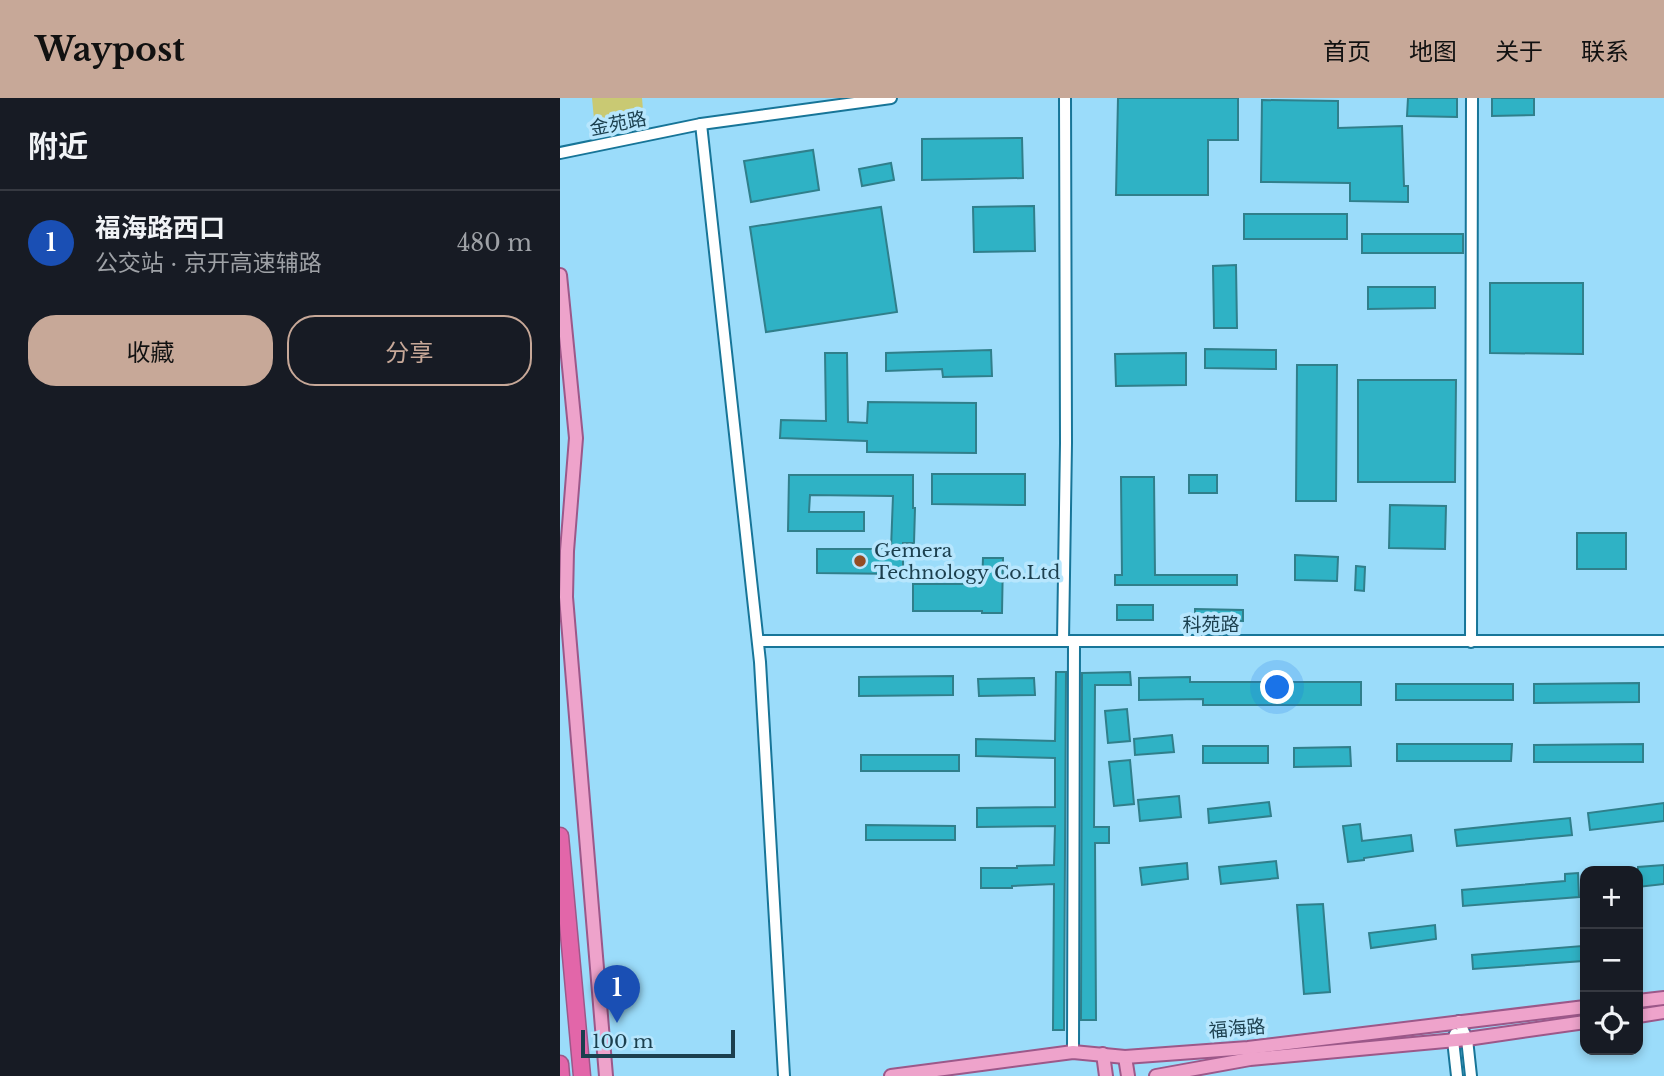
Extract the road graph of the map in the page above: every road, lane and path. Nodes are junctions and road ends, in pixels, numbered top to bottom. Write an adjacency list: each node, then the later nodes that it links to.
1 (891, 98): 4 (street, 金苑路)
2 (1065, 98): 8 (street)
3 (1472, 98): 10 (street)
4 (701, 124): 5 (street, 金苑路); 7 (street)
5 (560, 153)
6 (560, 275): 27 (main road)
7 (758, 641): 8 (street, 科苑路); 28 (street)
8 (1069, 641): 10 (street, 科苑路); 21 (street)
9 (1664, 641): 10 (street, 科苑路)
10 (1471, 642)
11 (560, 836): 26 (highway)
12 (1664, 998): 13 (main road)
13 (1643, 1000)
14 (1580, 1008): 17 (main road, 福海路)
15 (1664, 1013): 16 (main road)
16 (1643, 1015)
17 (1459, 1021): 19 (street); 20 (street); 23 (main road, 福海路)
18 (1580, 1023): 19 (main road, 福海路)
19 (1467, 1039): 20 (main road, 福海路); 34 (street)
20 (1453, 1040): 32 (main road, 福海路); 33 (street)
21 (1073, 1052): 22 (main road, 福海路); 29 (main road, 福海路)
22 (1103, 1054): 23 (main road, 福海路); 30 (main road)
23 (1125, 1057): 31 (main road)
24 (560, 1064): 25 (highway)
25 (561, 1076)
26 (582, 1076)
27 (606, 1076)
28 (784, 1076)
29 (891, 1076)
30 (1106, 1076)
31 (1128, 1076)
32 (1156, 1076)
33 (1457, 1076)
34 (1471, 1076)

